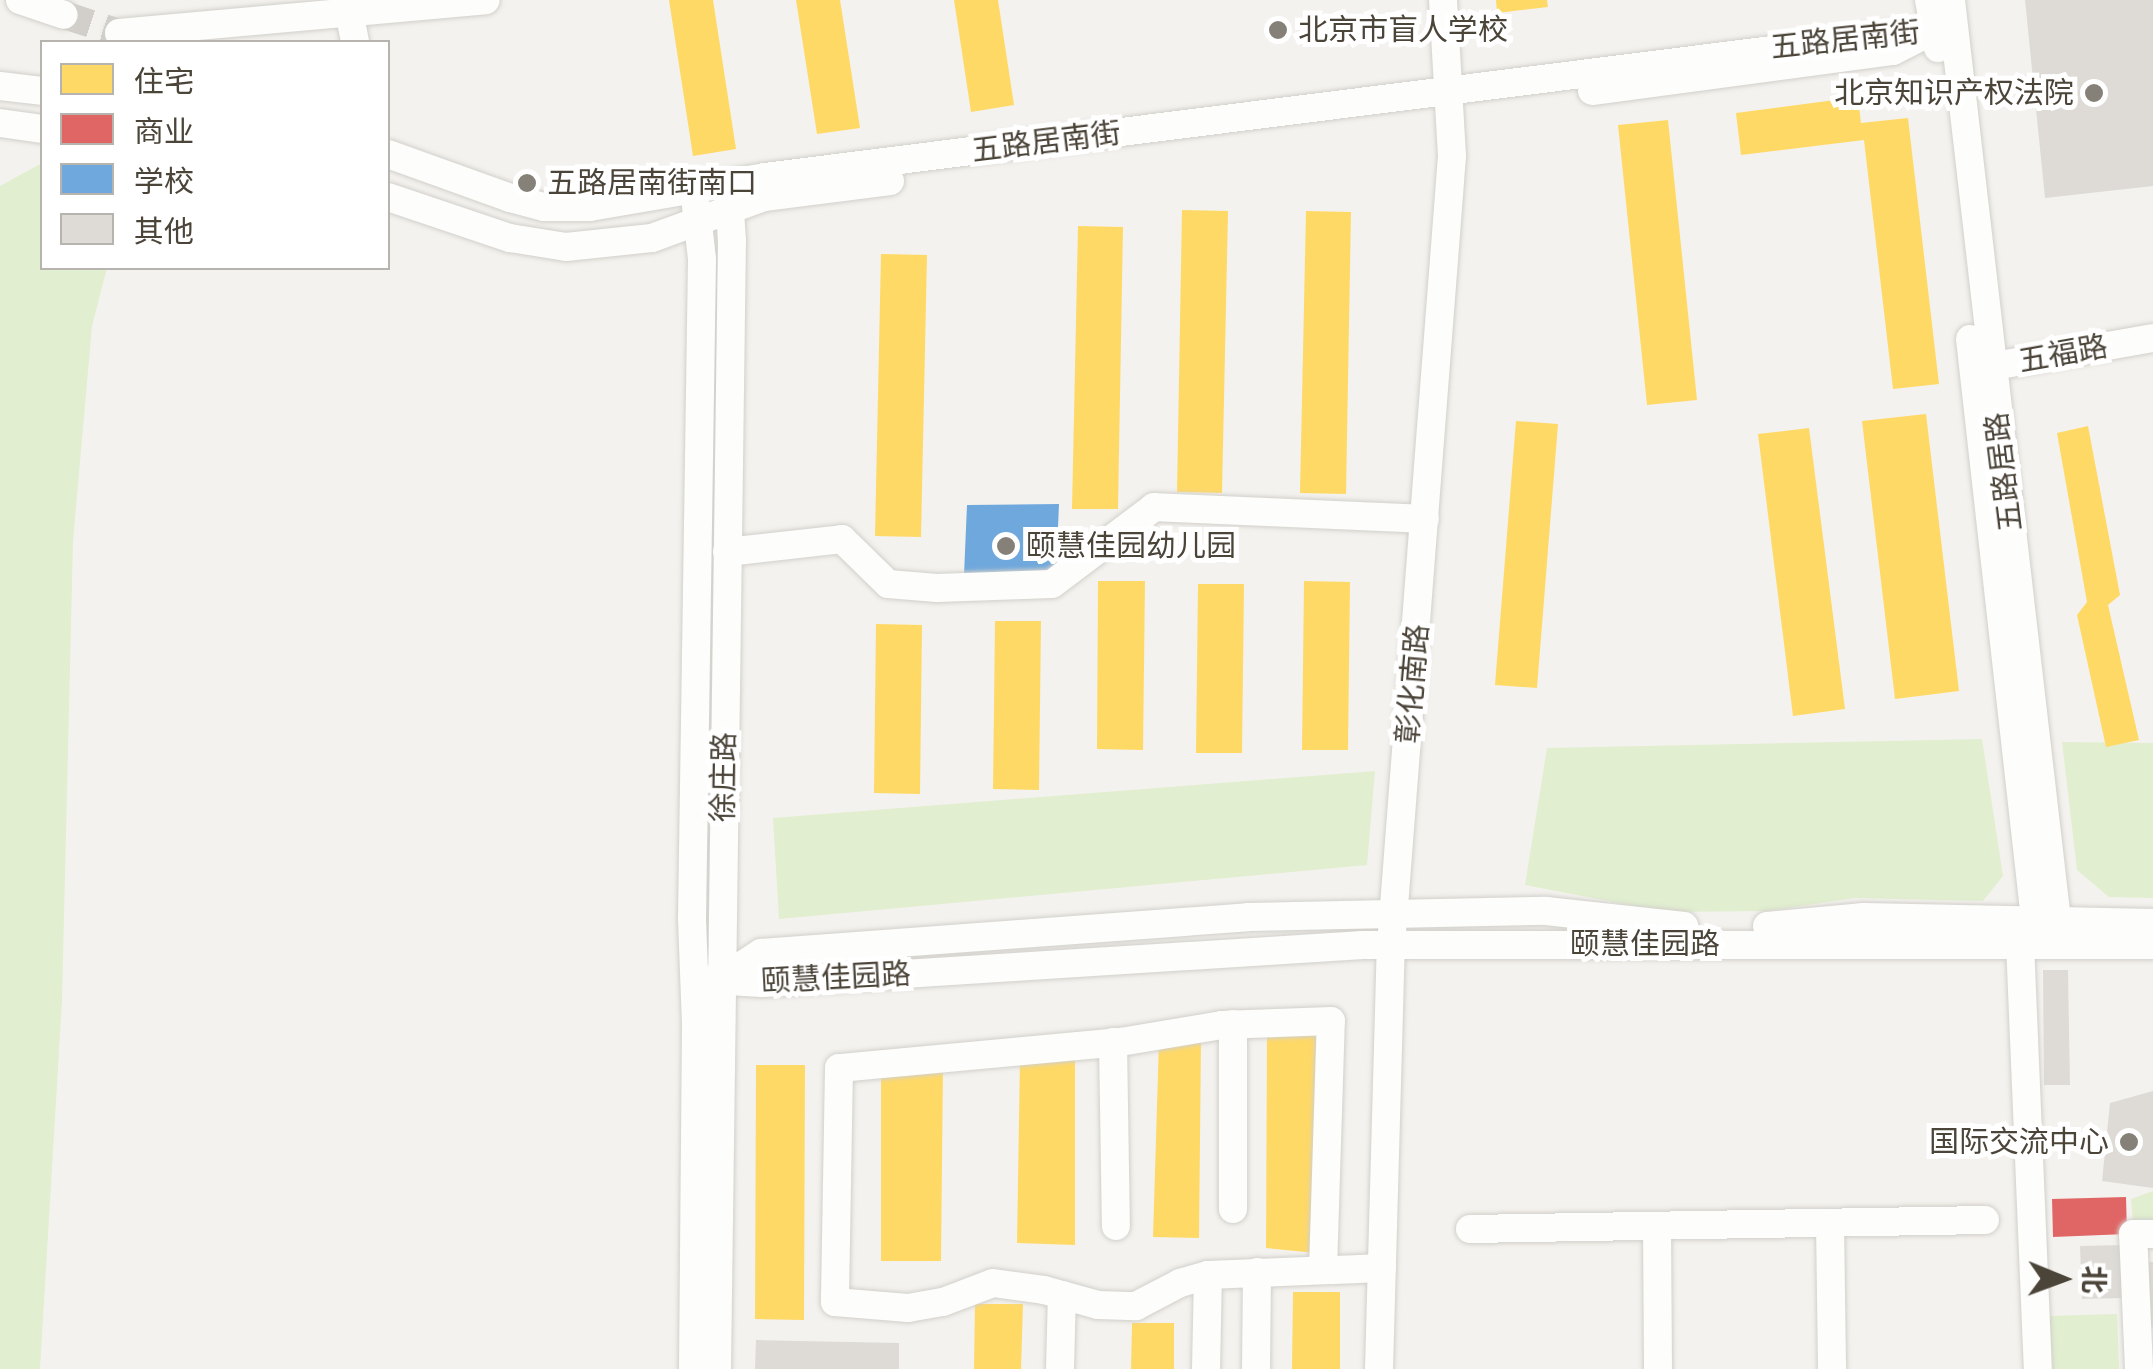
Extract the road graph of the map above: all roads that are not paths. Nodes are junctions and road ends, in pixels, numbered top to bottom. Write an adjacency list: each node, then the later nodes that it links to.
1 (20, 0): 6 (street)
2 (486, 0): 5 (street)
3 (1443, 0): 12 (street, 彰化南路)
4 (1930, 0): 7 (street, 五路居路)
5 (348, 7): 8 (street); 9 (street)
6 (64, 15)
7 (1946, 19): 12 (street, 五路居南街); 17 (street, 五路居南街); 21 (street, 五路居路)
8 (119, 32)
9 (355, 40)
10 (0, 86): 11 (street)
11 (40, 91)
12 (1452, 108): 17 (street, 五路居南街); 22 (street, 彰化南路)
13 (0, 123): 14 (street)
14 (40, 129)
15 (390, 155): 16 (street, 五路居南街)
16 (694, 191): 17 (street, 五路居南街); 19 (street, 徐庄路)
17 (729, 197): 19 (street, 五路居南街); 23 (street, 徐庄路)
18 (390, 198): 19 (street, 五路居南街)
19 (698, 222): 28 (street, 徐庄路)
20 (2153, 338): 21 (street, 五福路)
21 (1982, 368): 25 (street, 五路居路)
22 (1426, 519): 23 (street); 26 (street, 彰化南路)
23 (727, 552): 28 (street, 徐庄路)
24 (2153, 923): 25 (street, 颐慧佳园路)
25 (2042, 935): 26 (street, 颐慧佳园路); 27 (street, 颐慧佳园路); 28 (street, 颐慧佳园路); 51 (street, 五路居路)
26 (1391, 945): 28 (street, 颐慧佳园路); 38 (street, 彰化南路)
27 (2153, 945)
28 (708, 979): 43 (street, 徐庄路); 44 (street, 徐庄路)
29 (1233, 1024): 30 (street); 31 (street); 39 (street)
30 (1113, 1042): 34 (street); 42 (street)
31 (1232, 1209)
32 (1985, 1220): 33 (street)
33 (1830, 1223): 35 (street); 50 (street)
34 (1116, 1226)
35 (1657, 1226): 36 (street); 49 (street)
36 (1470, 1228)
37 (2153, 1234): 52 (street)
38 (1382, 1268): 39 (street); 48 (street, 彰化南路)
39 (1323, 1270): 40 (street)
40 (1256, 1272): 41 (street); 47 (street)
41 (1208, 1276): 42 (street); 46 (street)
42 (1062, 1295): 45 (street)
43 (693, 1369)
44 (717, 1369)
45 (1060, 1369)
46 (1206, 1369)
47 (1256, 1369)
48 (1379, 1369)
49 (1658, 1369)
50 (1832, 1369)
51 (2038, 1369)
52 (2139, 1369)

